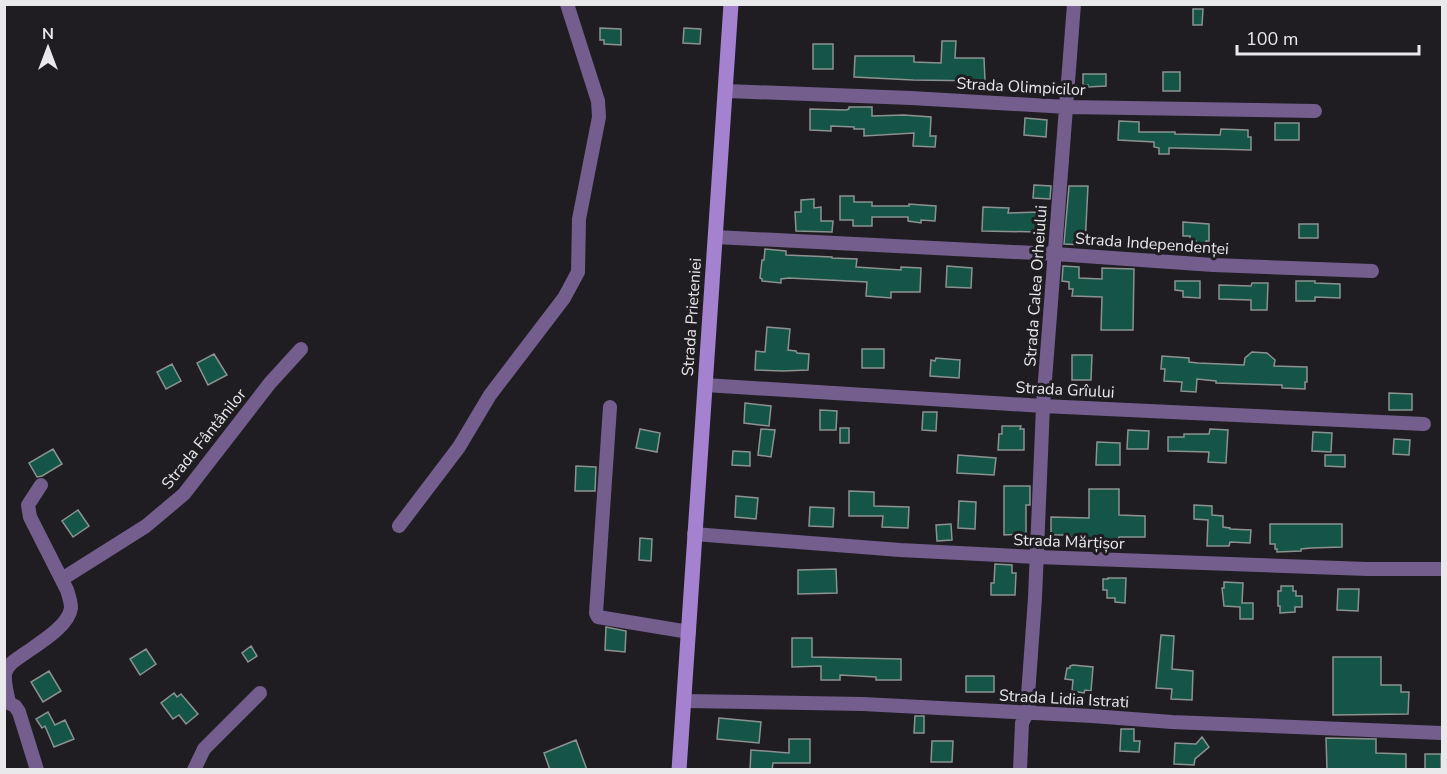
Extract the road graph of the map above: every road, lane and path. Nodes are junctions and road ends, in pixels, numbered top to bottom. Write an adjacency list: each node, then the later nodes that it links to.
1 (567, 4): 16 (street)
2 (731, 4): 4 (street, Strada Prieteniei)
3 (1074, 4): 5 (street, Strada Calea Orheiului)
4 (726, 91): 5 (street, Strada Olimpicilor); 7 (street, Strada Prieteniei)
5 (1067, 107): 6 (street, Strada Olimpicilor); 8 (street, Strada Calea Orheiului)
6 (1315, 111)
7 (715, 237): 8 (street, Strada Independenței); 11 (street, Strada Prieteniei)
8 (1055, 254): 9 (street, Strada Independenței); 12 (street, Strada Calea Orheiului)
9 (1372, 271)
10 (301, 349): 20 (street, Strada Fântânilor)
11 (705, 385): 12 (street, Strada Grîului); 17 (street, Strada Prieteniei)
12 (1043, 406): 14 (street, Strada Grîului); 18 (street, Strada Calea Orheiului)
13 (610, 407): 21 (street)
14 (1424, 424)
15 (41, 485): 20 (street)
16 (399, 526)
17 (694, 534): 18 (street, Strada Mărțișor); 21 (street, Strada Prieteniei)
18 (1037, 557): 19 (street, Strada Mărțișor); 25 (street, Strada Calea Orheiului)
19 (1443, 569)
20 (62, 579): 24 (street)
21 (689, 632): 23 (street, Strada Prieteniei)
22 (260, 693): 28 (street)
23 (684, 700): 25 (street, Strada Lidia Istrati); 29 (street, Strada Prieteniei)
24 (7, 702): 27 (street)
25 (1028, 713): 26 (street, Strada Lidia Istrati); 30 (street, Strada Calea Orheiului)
26 (1443, 733)
27 (37, 770)
28 (194, 770)
29 (679, 770)
30 (1020, 770)

